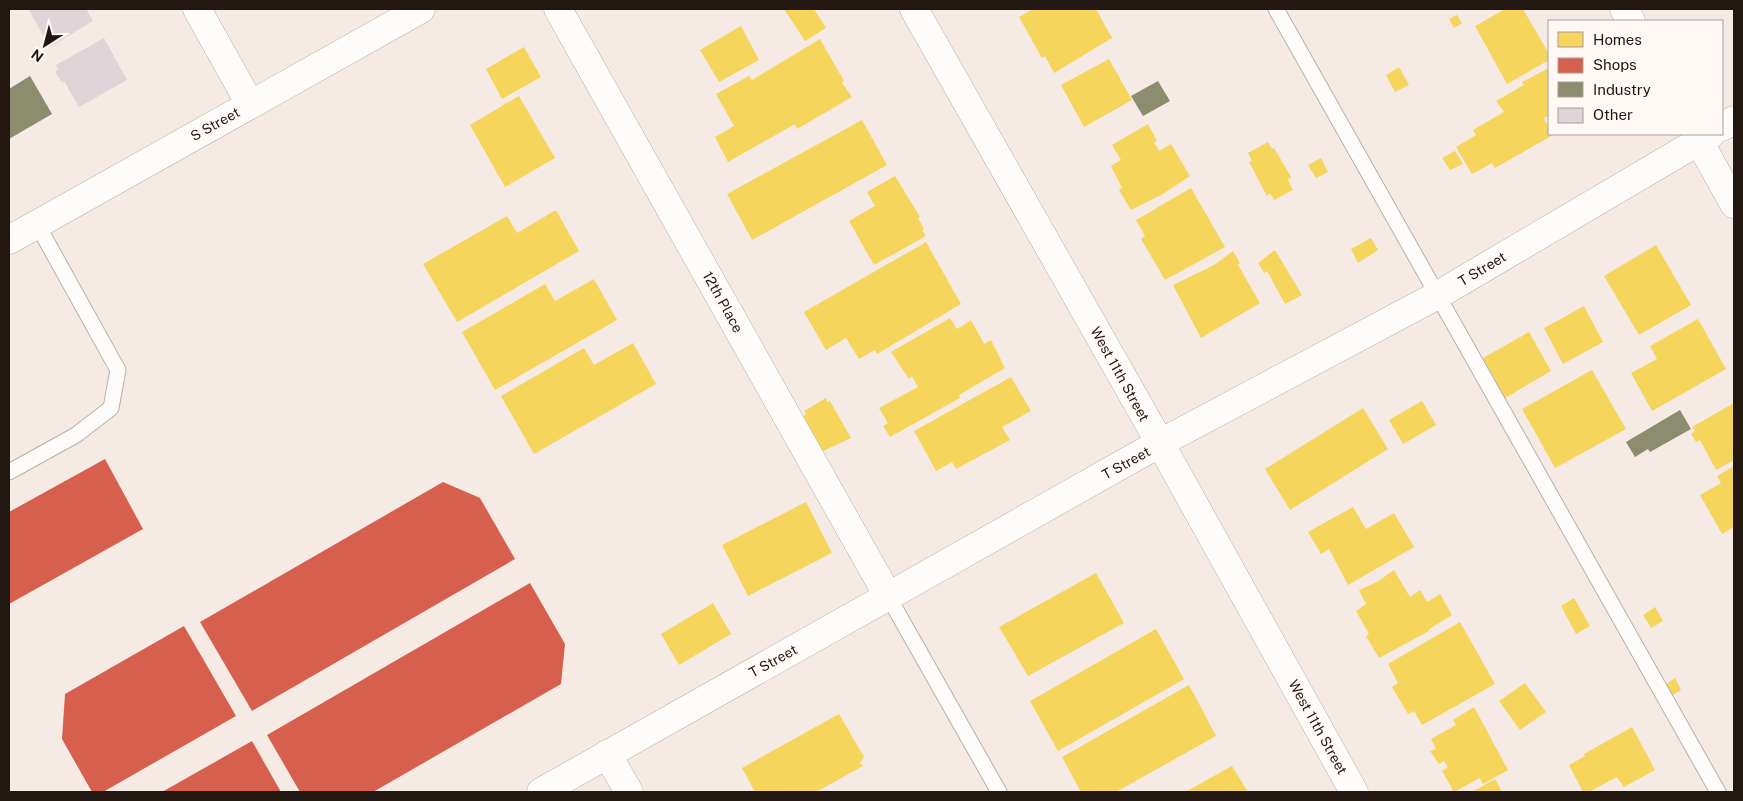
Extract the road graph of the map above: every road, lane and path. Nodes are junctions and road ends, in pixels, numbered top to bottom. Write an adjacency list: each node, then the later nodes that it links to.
1 (197, 9): 8 (street)
2 (421, 9): 8 (street, S Street)
3 (558, 9): 18 (street, 12th Place)
4 (914, 9): 16 (street, West 11th Street)
5 (1276, 9): 15 (lane)
6 (1624, 9): 7 (street)
7 (1631, 20)
8 (250, 104): 13 (street, S Street)
9 (1734, 120): 10 (street)
10 (1723, 127)
11 (1701, 136): 12 (street); 15 (street, T Street)
12 (1734, 204)
13 (37, 224): 14 (street, S Street); 17 (lane)
14 (9, 240)
15 (1438, 295): 16 (street, T Street); 24 (lane)
16 (1160, 443): 18 (street, T Street); 23 (street, West 11th Street)
17 (9, 472)
18 (888, 596): 19 (street, T Street); 22 (lane)
19 (607, 754): 20 (street, T Street); 21 (street)
20 (541, 792)
21 (629, 792)
22 (999, 792)
23 (1354, 792)
24 (1718, 792)

